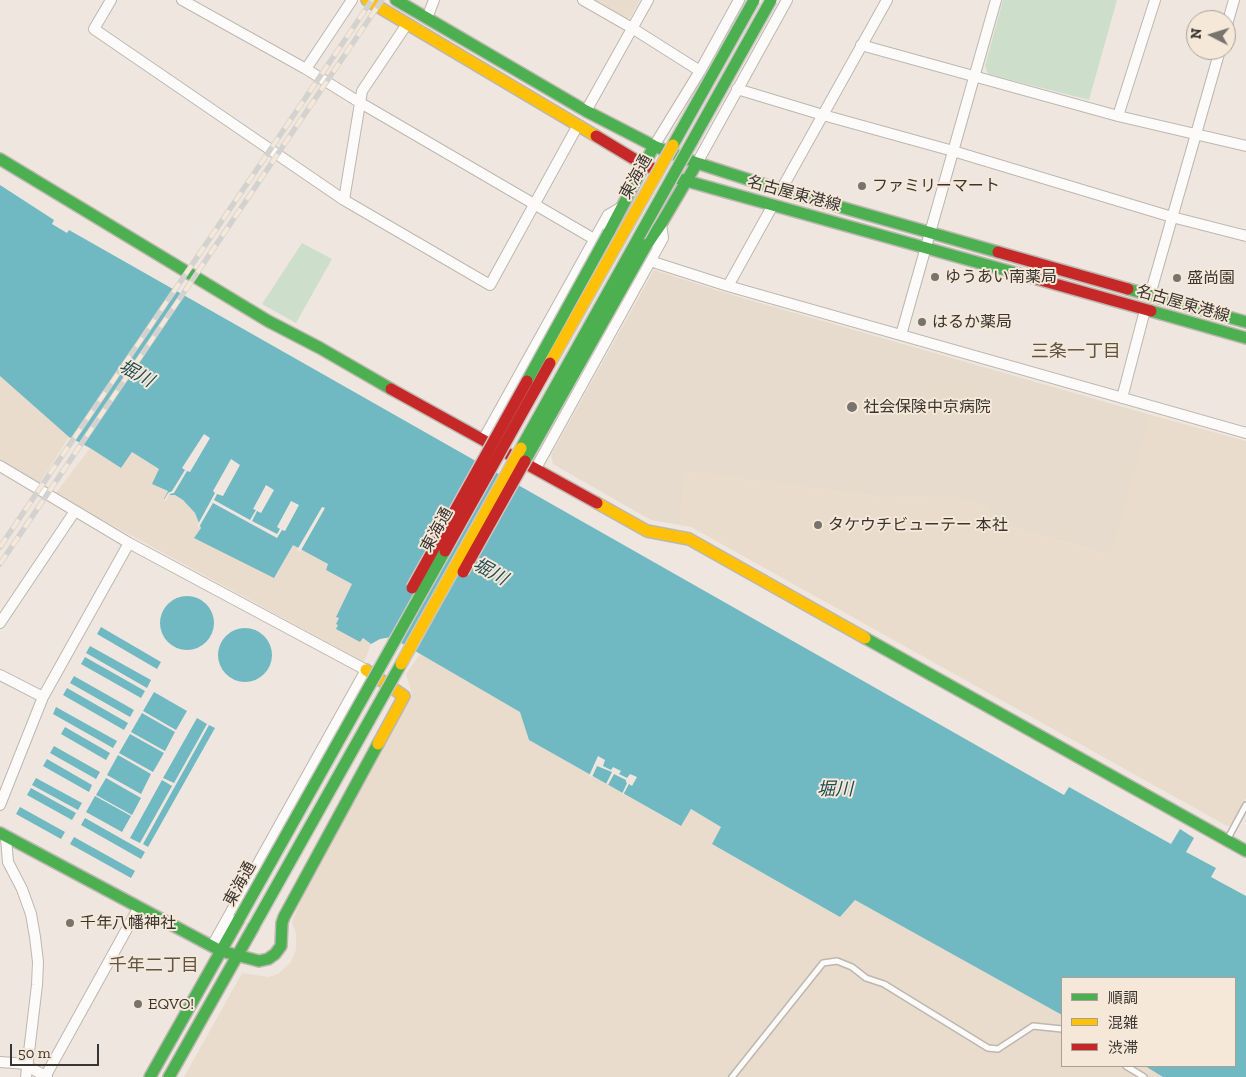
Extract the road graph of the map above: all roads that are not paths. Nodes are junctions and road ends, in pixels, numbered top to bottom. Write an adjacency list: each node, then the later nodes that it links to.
1 (111, 0): 39 (street)
2 (182, 0): 21 (street)
3 (352, 0): 21 (street)
4 (367, 0): 17 (main road, 名古屋東港線)
5 (396, 0): 16 (main road, 名古屋東港線)
6 (434, 0): 16 (street)
7 (583, 0): 18 (street)
8 (648, 0): 18 (street)
9 (739, 0): 22 (street)
10 (754, 0): 64 (main road, 東海通, bridge)
11 (771, 0): 65 (main road, 東海通, bridge)
12 (787, 0): 24 (street)
13 (887, 0): 19 (street)
14 (996, 0): 23 (street)
15 (1155, 0): 28 (street)
16 (427, 18): 26 (main road, 名古屋東港線)
17 (407, 24): 25 (street); 29 (main road, 名古屋東港線)
18 (632, 28): 22 (street); 26 (street)
19 (861, 45): 23 (street); 27 (street)
20 (1217, 60): 30 (street)
21 (306, 69): 25 (street)
22 (700, 71): 31 (street)
23 (974, 75): 28 (street); 33 (street)
24 (737, 89): 27 (street); 35 (street)
25 (360, 102): 39 (street); 40 (street)
26 (586, 111): 31 (main road, 名古屋東港線)
27 (823, 115): 33 (street); 38 (street)
28 (1118, 116): 30 (street)
29 (578, 125): 36 (main road, 名古屋東港線); 40 (street)
30 (1196, 134): 32 (street); 43 (street)
31 (654, 146): 35 (main road, 名古屋東港線); 36 (main road)
32 (1246, 146)
33 (953, 151): 43 (street); 45 (street)
34 (0, 159): 58 (main road)
35 (697, 163): 37 (main road); 38 (main road, 名古屋東港線)
36 (644, 165): 37 (main road, 名古屋東港線); 42 (main road)
37 (686, 182): 41 (main road, 名古屋東港線); 44 (main road)
38 (782, 190): 45 (main road, 名古屋東港線)
39 (344, 200): 40 (street)
40 (534, 204): 47 (street)
41 (773, 205): 48 (main road, 名古屋東港線); 50 (street)
42 (621, 208): 47 (street); 64 (main road, bridge)
43 (1172, 216): 46 (street); 51 (street)
44 (661, 224): 49 (street); 65 (main road, bridge)
45 (930, 232): 48 (street); 51 (main road, 名古屋東港線)
46 (1246, 236)
47 (594, 239): 58 (street)
48 (926, 247): 52 (main road, 名古屋東港線); 54 (street)
49 (650, 261): 50 (street); 60 (street)
50 (728, 286): 54 (street)
51 (1150, 295): 53 (main road, 名古屋東港線)
52 (1145, 310): 55 (main road, 名古屋東港線); 56 (street)
53 (1246, 322)
54 (901, 336): 56 (street)
55 (1246, 338)
56 (1122, 398): 57 (street)
57 (1246, 433)
58 (483, 440): 60 (main road)
59 (0, 466): 61 (street)
60 (536, 468): 72 (main road)
61 (75, 511): 62 (street); 63 (street)
62 (130, 543): 66 (street); 68 (street)
63 (0, 623)
64 (396, 638): 76 (main road, 東海通, bridge)
65 (409, 648): 77 (main road, 東海通, bridge)
66 (366, 670): 76 (street); 77 (main road)
67 (0, 675): 68 (street)
68 (43, 697): 69 (street)
69 (0, 805)
70 (1246, 805): 72 (lane)
71 (3, 835): 73 (street); 75 (main road); 80 (street)
72 (1227, 841): 74 (main road)
73 (0, 849)
74 (1246, 851)
75 (139, 907): 76 (main road); 83 (street)
76 (216, 948): 77 (main road); 84 (main road, 東海通)
77 (237, 956): 85 (main road, 東海通)
78 (1061, 1029): 86 (lane)
79 (0, 1062): 80 (street)
80 (27, 1065): 82 (street); 83 (street)
81 (1128, 1067): 87 (lane)
82 (26, 1077)
83 (46, 1077)
84 (150, 1077)
85 (169, 1077)
86 (732, 1077)
87 (1144, 1077)

